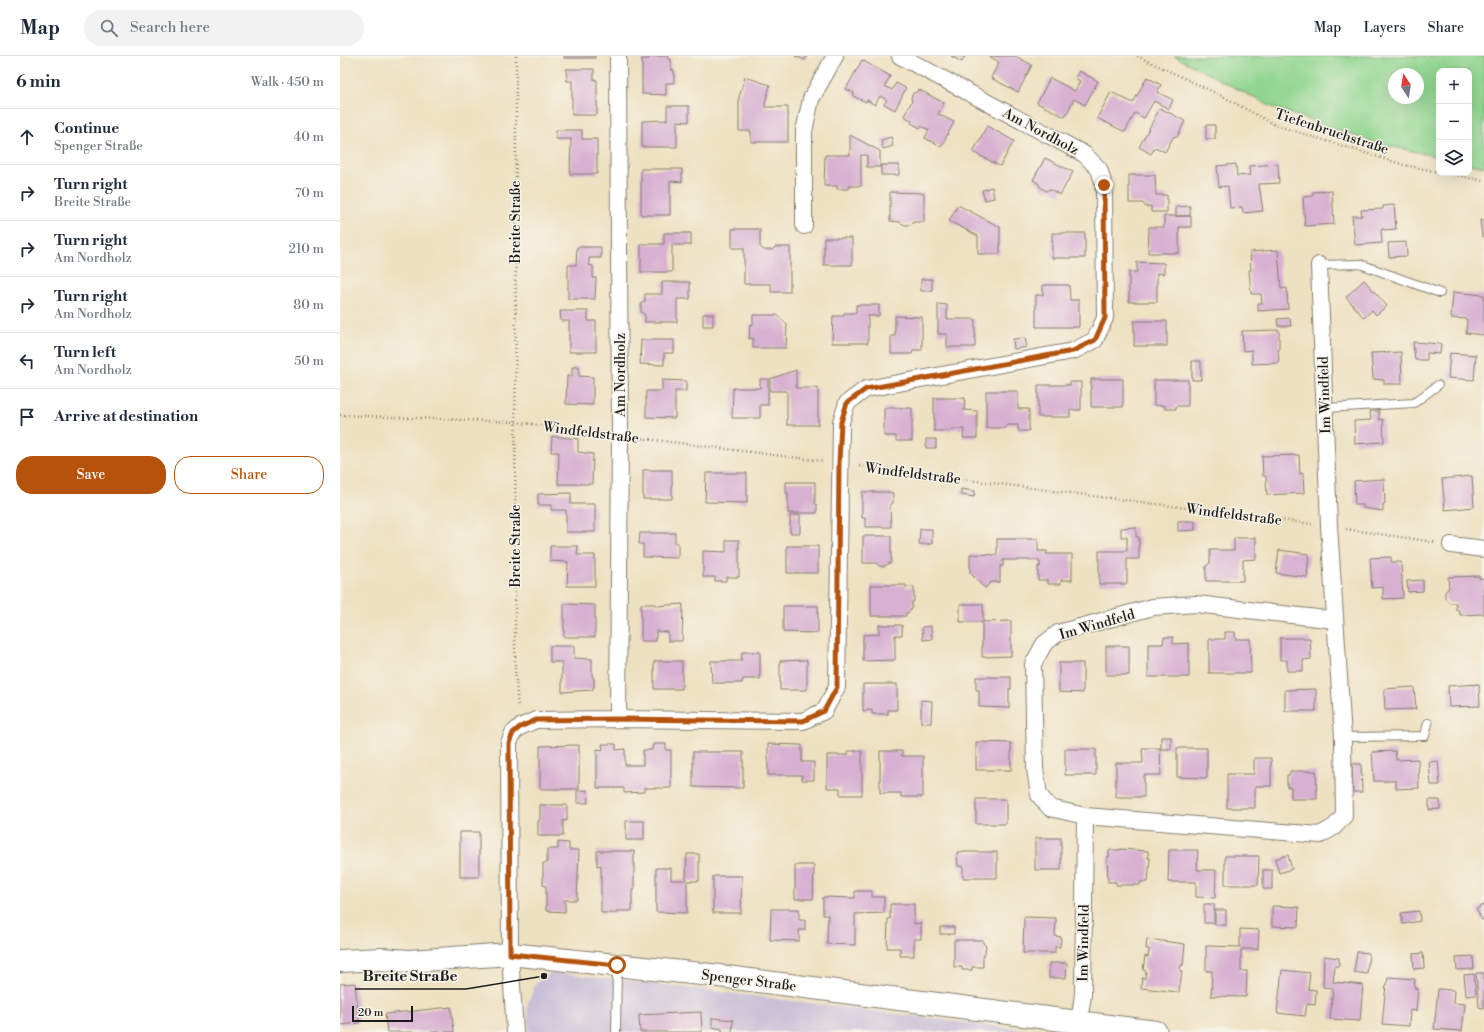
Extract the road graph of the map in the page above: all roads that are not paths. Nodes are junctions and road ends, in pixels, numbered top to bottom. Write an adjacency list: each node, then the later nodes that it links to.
1 (618, 56): 12 (street, Am Nordholz)
2 (835, 56): 4 (street)
3 (900, 56): 12 (street, Am Nordholz)
4 (804, 226)
5 (1319, 265): 6 (lane); 8 (street, Im Windfeld)
6 (1440, 293)
7 (1438, 385): 8 (lane)
8 (1325, 408): 11 (street, Im Windfeld)
9 (1451, 545): 10 (street)
10 (1484, 549)
11 (1335, 620): 14 (street, Im Windfeld); 15 (street, Im Windfeld)
12 (618, 719): 16 (street, Am Nordholz)
13 (1428, 723): 14 (lane)
14 (1343, 737): 15 (street, Im Windfeld)
15 (1085, 816): 19 (street, Im Windfeld)
16 (510, 954): 17 (street, Spenger Straße); 18 (street, Spenger Straße); 20 (street)
17 (340, 961)
18 (617, 965): 19 (street, Spenger Straße); 21 (lane)
19 (1079, 1022): 22 (street, Spenger Straße)
20 (515, 1032)
21 (616, 1032)
22 (1156, 1032)

